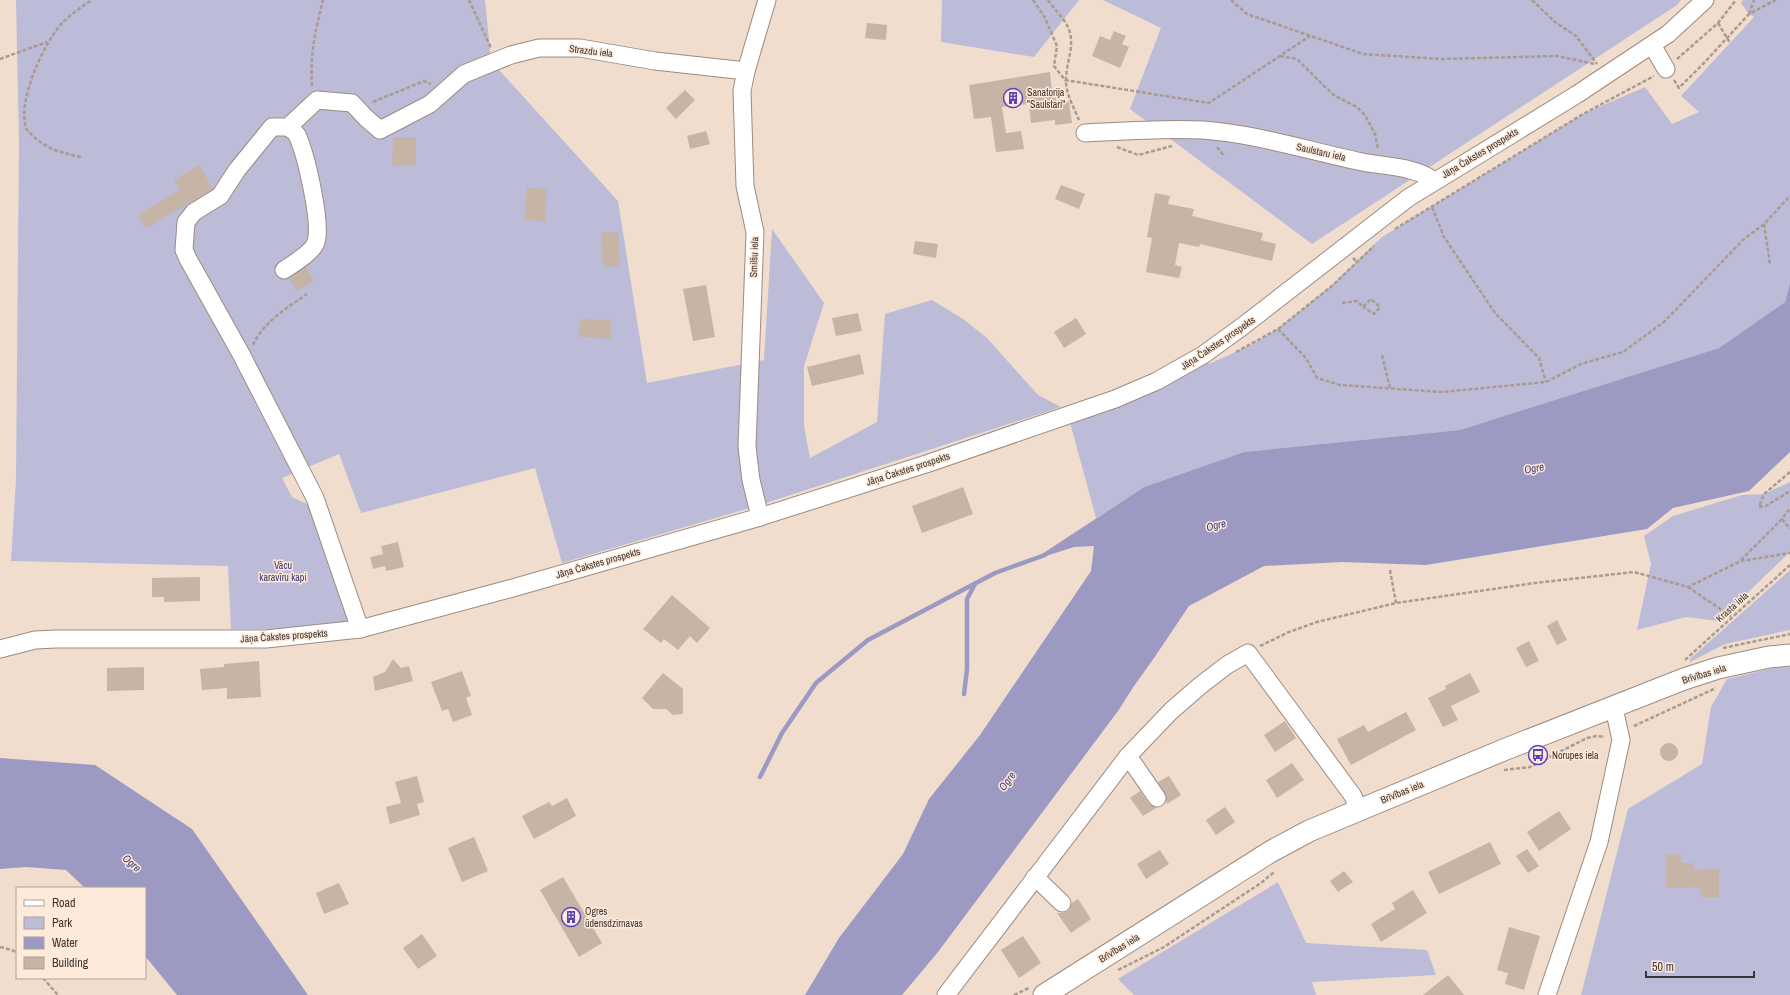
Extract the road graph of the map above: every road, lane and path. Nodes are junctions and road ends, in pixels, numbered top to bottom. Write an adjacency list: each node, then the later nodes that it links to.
1 (92, 0): 17 (path)
2 (322, 0): 27 (path)
3 (469, 0): 22 (path)
4 (767, 0): 24 (street, Smilšu iela)
5 (1033, 0): 25 (path)
6 (1048, 0): 25 (path)
7 (1231, 0): 15 (path)
8 (1532, 0): 15 (path)
9 (1705, 0): 19 (street, Jāņa Čakstes prospekts)
10 (1736, 0): 14 (path)
11 (1754, 0): 13 (path)
12 (1776, 0): 13 (path)
13 (1749, 14): 16 (path)
14 (1718, 23): 16 (path); 23 (path)
15 (1310, 36): 20 (path)
16 (1727, 38): 18 (path); 23 (path)
17 (48, 42): 21 (path); 31 (path)
18 (1730, 44)
19 (1652, 45): 23 (street); 33 (street, Jāņa Čakstes prospekts)
20 (1280, 56): 25 (path); 32 (path)
21 (0, 59)
22 (498, 61): 24 (street, Strazdu iela); 26 (street, Strazdu iela)
23 (1666, 69): 35 (path)
24 (746, 71): 51 (street, Smilšu iela)
25 (1065, 80): 30 (path)
26 (446, 91): 28 (path); 28 (street, Strazdu iela)
27 (317, 100): 28 (street); 29 (street)
28 (352, 103)
29 (288, 127): 40 (street); 45 (street)
30 (1085, 133): 32 (street, Saulstaru iela)
31 (81, 157)
32 (1362, 162): 33 (street, Saulstaru iela)
33 (1434, 181): 51 (street, Jāņa Čakstes prospekts)
34 (1790, 196): 36 (path)
35 (1432, 207): 37 (path); 46 (path)
36 (1764, 224): 39 (path); 46 (path)
37 (1395, 230)
38 (1377, 242): 47 (path)
39 (1770, 264)
40 (284, 270)
41 (307, 294): 45 (path)
42 (1342, 303): 43 (path)
43 (1363, 306): 43 (path)
44 (1382, 355): 47 (path)
45 (245, 362): 61 (street)
46 (1546, 382): 47 (path)
47 (1390, 388)
48 (1790, 472): 49 (path)
49 (1790, 491)
50 (1790, 508): 52 (path)
51 (760, 516): 61 (street, Jāņa Čakstes prospekts)
52 (1782, 519): 53 (path); 55 (path)
53 (1790, 529)
54 (1790, 553): 55 (path)
55 (1741, 561): 58 (path)
56 (1790, 565): 60 (path, Krasta iela)
57 (1390, 570): 59 (path)
58 (1688, 587): 59 (path); 60 (path)
59 (1396, 603): 63 (path)
60 (1732, 617): 65 (path, Krasta iela)
61 (360, 629): 62 (street, Jāņa Čakstes prospekts)
62 (0, 649)
63 (1248, 653): 69 (street); 72 (street)
64 (1790, 655): 67 (main road, Brīvības iela)
65 (1684, 660)
66 (1692, 699): 68 (path)
67 (1614, 708): 68 (street); 72 (main road, Brīvības iela)
68 (1621, 740): 70 (path); 83 (street)
69 (1128, 756): 71 (street); 74 (street)
70 (1503, 770)
71 (1157, 798)
72 (1358, 809): 82 (main road, Brīvības iela)
73 (1278, 868): 78 (path)
74 (1035, 877): 75 (street); 81 (street)
75 (1062, 903)
76 (0, 947): 77 (path)
77 (16, 952)
78 (1113, 973)
79 (44, 979): 80 (path)
80 (58, 995)
81 (946, 995)
82 (1044, 995)
83 (1547, 995)

